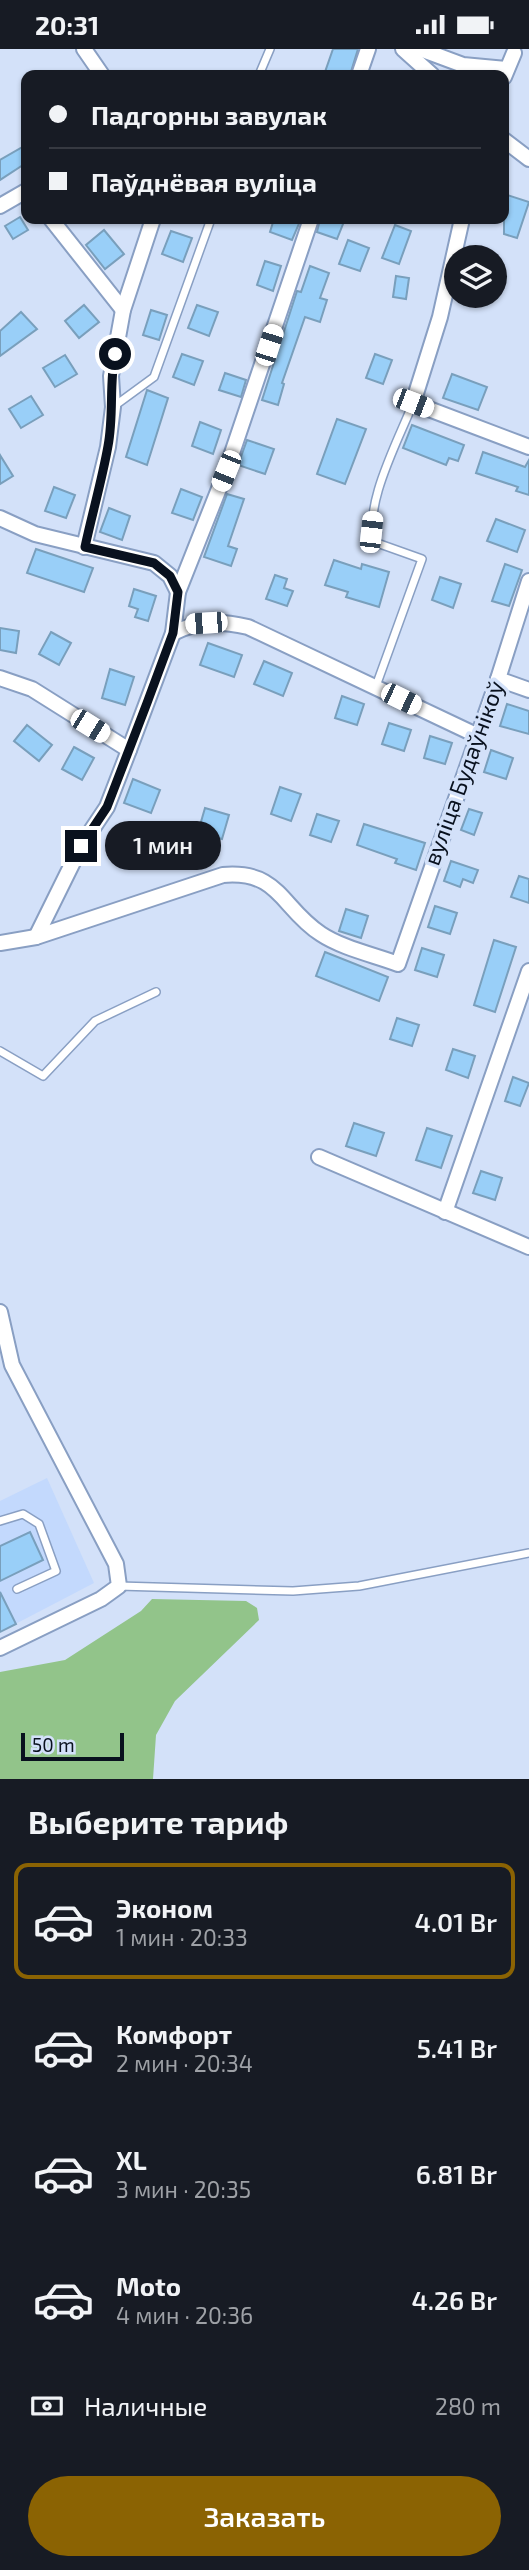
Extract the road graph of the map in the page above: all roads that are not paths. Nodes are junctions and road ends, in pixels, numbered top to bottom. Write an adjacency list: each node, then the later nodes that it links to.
1 (84, 49): 8 (street)
2 (270, 49): 9 (lane)
3 (368, 49): 10 (street)
4 (404, 49): 11 (street)
5 (420, 49): 12 (street)
6 (515, 51): 7 (street); 13 (street)
7 (529, 58)
8 (99, 70)
9 (262, 70)
10 (361, 70)
11 (427, 70)
12 (486, 70)
13 (507, 70)
14 (509, 144): 15 (street)
15 (529, 159)
16 (21, 194): 17 (street)
17 (0, 206)
18 (55, 224): 23 (street)
19 (151, 224): 23 (street)
20 (209, 224): 25 (lane)
21 (309, 224): 30 (street)
22 (461, 224): 24 (street)
23 (123, 310): 25 (street)
24 (413, 403): 26 (street); 34 (lane)
25 (113, 407): 28 (street)
26 (529, 447)
27 (0, 518): 28 (street)
28 (85, 547): 30 (street)
29 (529, 581): 33 (street, вуліца Будаўнікоў)
30 (178, 592): 31 (street)
31 (173, 633): 34 (street); 37 (street)
32 (0, 678): 37 (street)
33 (498, 679): 35 (street); 36 (street, вуліца Будаўнікоў)
34 (376, 686): 36 (street)
35 (529, 689)
36 (476, 735): 38 (street, вуліца Будаўнікоў)
37 (129, 750): 38 (street)
38 (36, 937): 39 (street)
39 (0, 943)
40 (529, 971): 44 (street)
41 (156, 992): 42 (lane)
42 (0, 1051)
43 (319, 1157): 44 (street)
44 (445, 1212): 45 (street)
45 (529, 1247)
46 (1, 1317): 49 (street)
47 (0, 1521): 50 (lane)
48 (529, 1553): 49 (lane)
49 (119, 1587): 51 (street)
50 (17, 1589)
51 (0, 1648)

